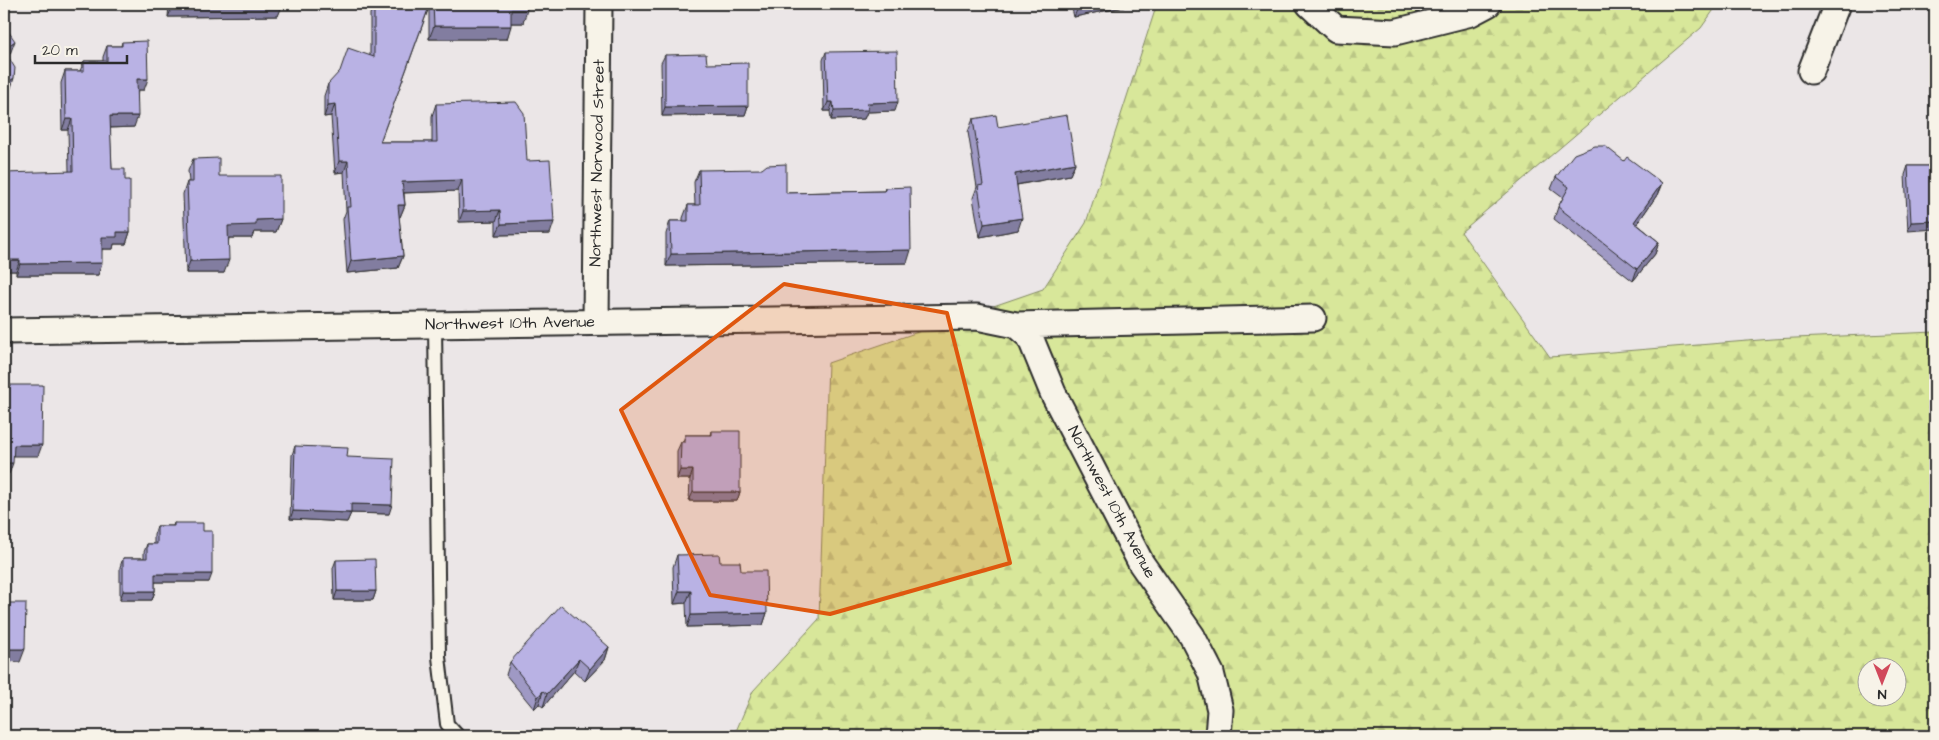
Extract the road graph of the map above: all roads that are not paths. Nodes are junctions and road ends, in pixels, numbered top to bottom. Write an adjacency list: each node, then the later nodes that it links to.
1 (599, 4): 7 (street, Northwest Norwood Street)
2 (1309, 4): 3 (street)
3 (1488, 4)
4 (1836, 4): 5 (street)
5 (1811, 71)
6 (1313, 318): 9 (street, Northwest 10th Avenue)
7 (596, 322): 8 (street, Northwest 10th Avenue); 9 (street, Northwest 10th Avenue)
8 (435, 324): 10 (street, Northwest 10th Avenue); 11 (lane)
9 (1016, 325): 12 (street, Northwest 10th Avenue)
10 (4, 331)
11 (458, 736)
12 (1218, 736)

